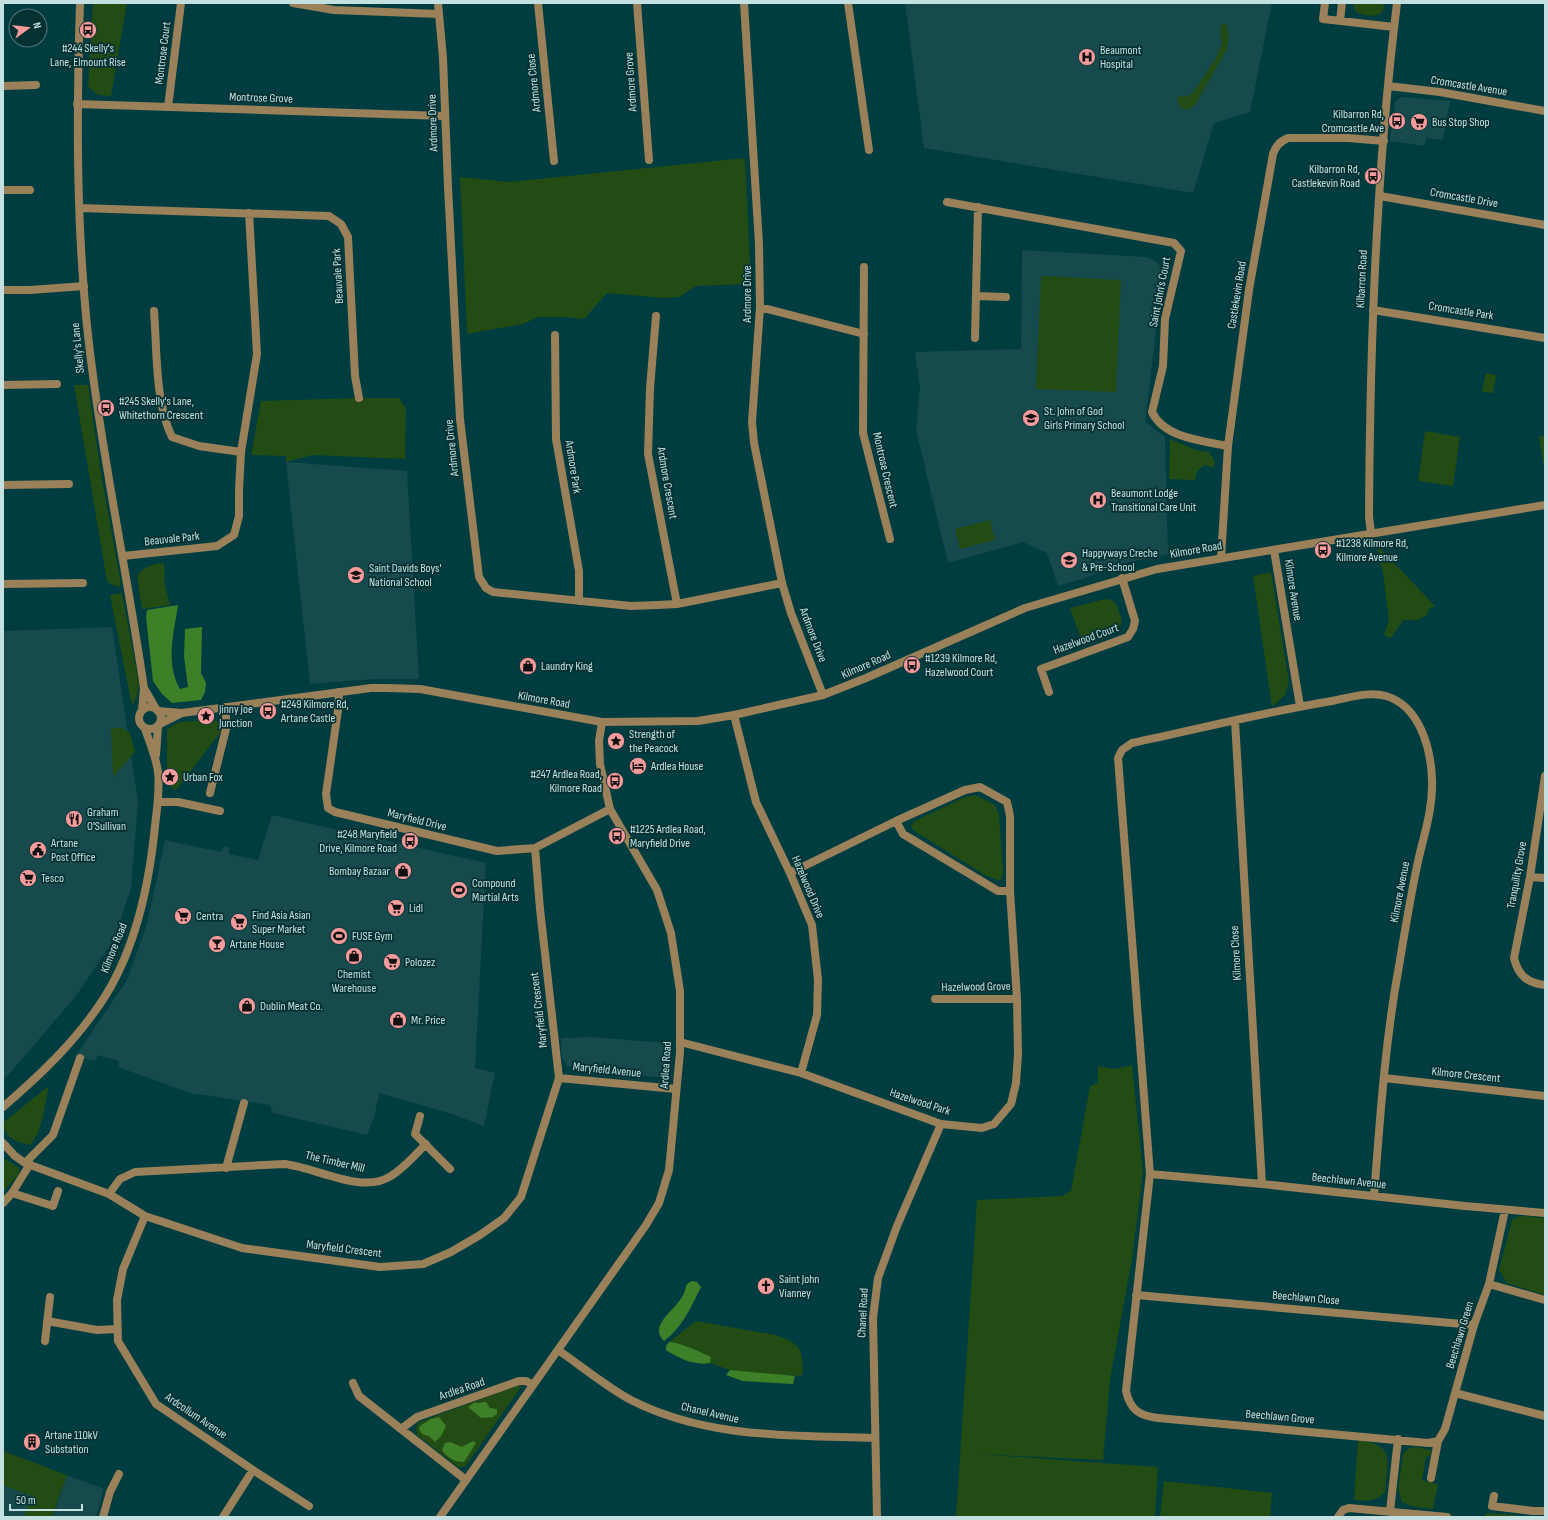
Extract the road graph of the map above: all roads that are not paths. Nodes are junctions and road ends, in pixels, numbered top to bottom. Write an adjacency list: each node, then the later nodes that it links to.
1 (80, 3): 19 (street, Skelly's Lane)
2 (181, 3): 20 (street, Montrose Court)
3 (293, 3): 12 (street)
4 (438, 3): 13 (street, Ardmore Drive)
5 (538, 3): 26 (street, Ardmore Close)
6 (637, 3): 25 (street, Ardmore Grove)
7 (744, 3): 40 (street, Ardmore Drive)
8 (848, 3): 24 (street)
9 (1325, 3): 14 (street)
10 (1342, 3): 14 (street)
11 (1397, 3): 15 (street, Kilbarron Road)
12 (334, 6): 13 (street)
13 (439, 14): 22 (street, Ardmore Drive)
14 (1340, 21): 15 (street)
15 (1394, 26): 18 (street, Kilbarron Road)
16 (36, 85): 17 (street)
17 (3, 86)
18 (1388, 86): 21 (street, Cromcastle Avenue); 23 (street, Kilbarron Road)
19 (77, 104): 20 (street, Montrose Grove); 32 (street, Skelly's Lane)
20 (168, 107): 22 (street, Montrose Grove)
21 (1545, 111)
22 (444, 116): 65 (street, Ardmore Drive)
23 (1384, 141): 29 (street, Kilbarron Road); 51 (street, Castlekevin Road)
24 (869, 150)
25 (649, 160)
26 (554, 161)
27 (3, 190): 28 (street)
28 (30, 190)
29 (1380, 196): 34 (street, Cromcastle Drive); 41 (street, Kilbarron Road)
30 (947, 202): 31 (street, Saint John's Court)
31 (978, 207): 38 (street); 51 (street, Saint John's Court)
32 (80, 208): 33 (street, Beauvale Park); 36 (street, Skelly's Lane)
33 (249, 213): 50 (street, Beauvale Park); 52 (street, Beauvale Park)
34 (1545, 225)
35 (864, 267): 44 (street, Montrose Crescent)
36 (84, 286): 37 (street); 59 (street, Skelly's Lane)
37 (3, 290)
38 (976, 296): 39 (street); 46 (street)
39 (1006, 297)
40 (760, 307): 44 (street); 63 (street, Ardmore Drive)
41 (1373, 310): 47 (street, Cromcastle Park); 56 (street, Kilbarron Road)
42 (154, 311): 52 (street)
43 (656, 316): 66 (street, Ardmore Crescent)
44 (864, 334): 57 (street, Montrose Crescent)
45 (555, 335): 65 (street, Ardmore Park)
46 (975, 338)
47 (1545, 338)
48 (57, 384): 49 (street)
49 (3, 385)
50 (359, 398)
51 (1228, 446): 60 (street, Castlekevin Road)
52 (241, 452): 59 (street, Beauvale Park)
53 (69, 484): 54 (street)
54 (3, 485)
55 (1545, 505): 56 (street, Kilmore Road)
56 (1371, 533): 58 (street, Kilmore Road)
57 (890, 539)
58 (1274, 550): 60 (street, Kilmore Road); 71 (street, Kilmore Avenue)
59 (123, 556): 67 (street, Skelly's Lane)
60 (1221, 558): 61 (street, Kilmore Road)
61 (1122, 578): 69 (street, Hazelwood Court); 70 (street, Kilmore Road)
62 (83, 582): 64 (street)
63 (782, 583): 66 (street, Ardmore Drive); 70 (street, Ardmore Drive)
64 (3, 584)
65 (580, 601): 66 (street, Ardmore Drive)
66 (677, 604)
67 (144, 688): 73 (street, Skelly's Lane); 74 (street, Skelly's Lane)
68 (339, 692): 72 (street, Kilmore Road); 78 (street, Kilmore Road); 88 (street, Maryfield Drive)
69 (1049, 692)
70 (824, 695): 76 (street, Kilmore Road)
71 (1300, 706): 77 (street, Kilmore Avenue); 100 (street, Kilmore Avenue)
72 (226, 707): 75 (street, Kilmore Road); 83 (street)
73 (142, 710): 74 (street); 80 (street)
74 (157, 710): 75 (street, Kilmore Road); 79 (street)
75 (182, 713): 79 (street, Kilmore Road)
76 (734, 715): 78 (street, Kilmore Road); 89 (street, Hazelwood Drive)
77 (1235, 721): 112 (street, Kilmore Avenue); 113 (street, Kilmore Close)
78 (602, 722): 85 (street, Ardlea Road)
79 (158, 725): 80 (street); 81 (street, Kilmore Road)
80 (145, 729): 81 (street, Kilmore Road)
81 (156, 758): 84 (street, Kilmore Road)
82 (1545, 776): 90 (street, Tranquility Grove)
83 (210, 793)
84 (158, 802): 86 (street); 104 (street, Kilmore Road)
85 (610, 809): 88 (street, Maryfield Drive); 96 (street, Ardlea Road)
86 (220, 811)
87 (896, 821): 89 (street, Hazelwood Park); 92 (street); 92 (street, Hazelwood Park)
88 (535, 848): 99 (street, Maryfield Crescent)
89 (790, 873): 98 (street, Hazelwood Drive)
90 (1530, 877): 91 (street); 93 (street, Tranquility Grove)
91 (1545, 878)
92 (1010, 891): 94 (street, Hazelwood Park)
93 (1545, 985)
94 (1017, 998): 95 (street, Hazelwood Grove); 106 (street, Hazelwood Park)
95 (935, 1000)
96 (680, 1042): 98 (street, Hazelwood Park); 101 (street, Ardlea Road)
97 (80, 1058): 109 (street)
98 (801, 1073): 106 (street, Hazelwood Park)
99 (559, 1078): 101 (street, Maryfield Avenue); 121 (street, Maryfield Crescent)
100 (1384, 1078): 102 (street, Kilmore Crescent); 117 (street, Kilmore Avenue)
101 (676, 1089): 130 (street, Ardlea Road)
102 (1545, 1096)
103 (244, 1103): 110 (street)
104 (3, 1107)
105 (420, 1116): 108 (street)
106 (941, 1124): 137 (street, Chanel Road)
107 (3, 1143): 109 (street, Maryfield Crescent)
108 (426, 1144): 110 (street, The Timber Mill); 111 (street)
109 (28, 1164): 115 (street); 116 (street, Maryfield Crescent)
110 (226, 1168): 116 (street, The Timber Mill)
111 (450, 1169)
112 (1150, 1174): 113 (street, Beechlawn Avenue); 123 (street, Kilmore Avenue)
113 (1262, 1184): 117 (street, Beechlawn Avenue)
114 (58, 1191): 115 (street)
115 (12, 1193): 118 (street)
116 (110, 1194): 121 (street, Maryfield Crescent)
117 (1374, 1196): 119 (street, Beechlawn Avenue)
118 (3, 1203)
119 (1505, 1210): 120 (street, Beechlawn Avenue); 122 (street, Beechlawn Green)
120 (1545, 1213)
121 (145, 1216): 128 (street, Ardcollum Avenue)
122 (1489, 1284): 125 (street); 127 (street, Beechlawn Green)
123 (1136, 1295): 127 (street, Beechlawn Close); 134 (street, Kilmore Avenue)
124 (50, 1297): 126 (street)
125 (1545, 1300)
126 (47, 1321): 128 (street); 129 (street)
127 (1474, 1325): 133 (street, Beechlawn Green)
128 (117, 1329): 140 (street, Ardcollum Avenue)
129 (45, 1341)
130 (558, 1350): 132 (street, Ardlea Road); 137 (street, Chanel Avenue)
131 (353, 1383): 136 (street)
132 (533, 1385): 136 (street, Ardlea Road); 143 (street, Ardlea Road)
133 (1455, 1393): 135 (street); 139 (street, Beechlawn Green)
134 (1128, 1400): 138 (street, Beechlawn Grove)
135 (1545, 1416)
136 (400, 1429): 143 (street)
137 (875, 1438): 152 (street, Chanel Road)
138 (1398, 1439): 139 (street, Beechlawn Grove); 146 (street)
139 (1438, 1440): 142 (street, Beechlawn Green)
140 (253, 1470): 145 (street, Ardcollum Avenue); 150 (street)
141 (119, 1474): 149 (street)
142 (1431, 1478)
143 (466, 1480): 151 (street, Ardlea Road)
144 (1494, 1496): 147 (street)
145 (309, 1506)
146 (1390, 1511): 148 (street); 153 (street)
147 (1545, 1511)
148 (1338, 1516)
149 (103, 1517)
150 (223, 1517)
151 (440, 1517)
152 (877, 1517)
153 (1447, 1517)

